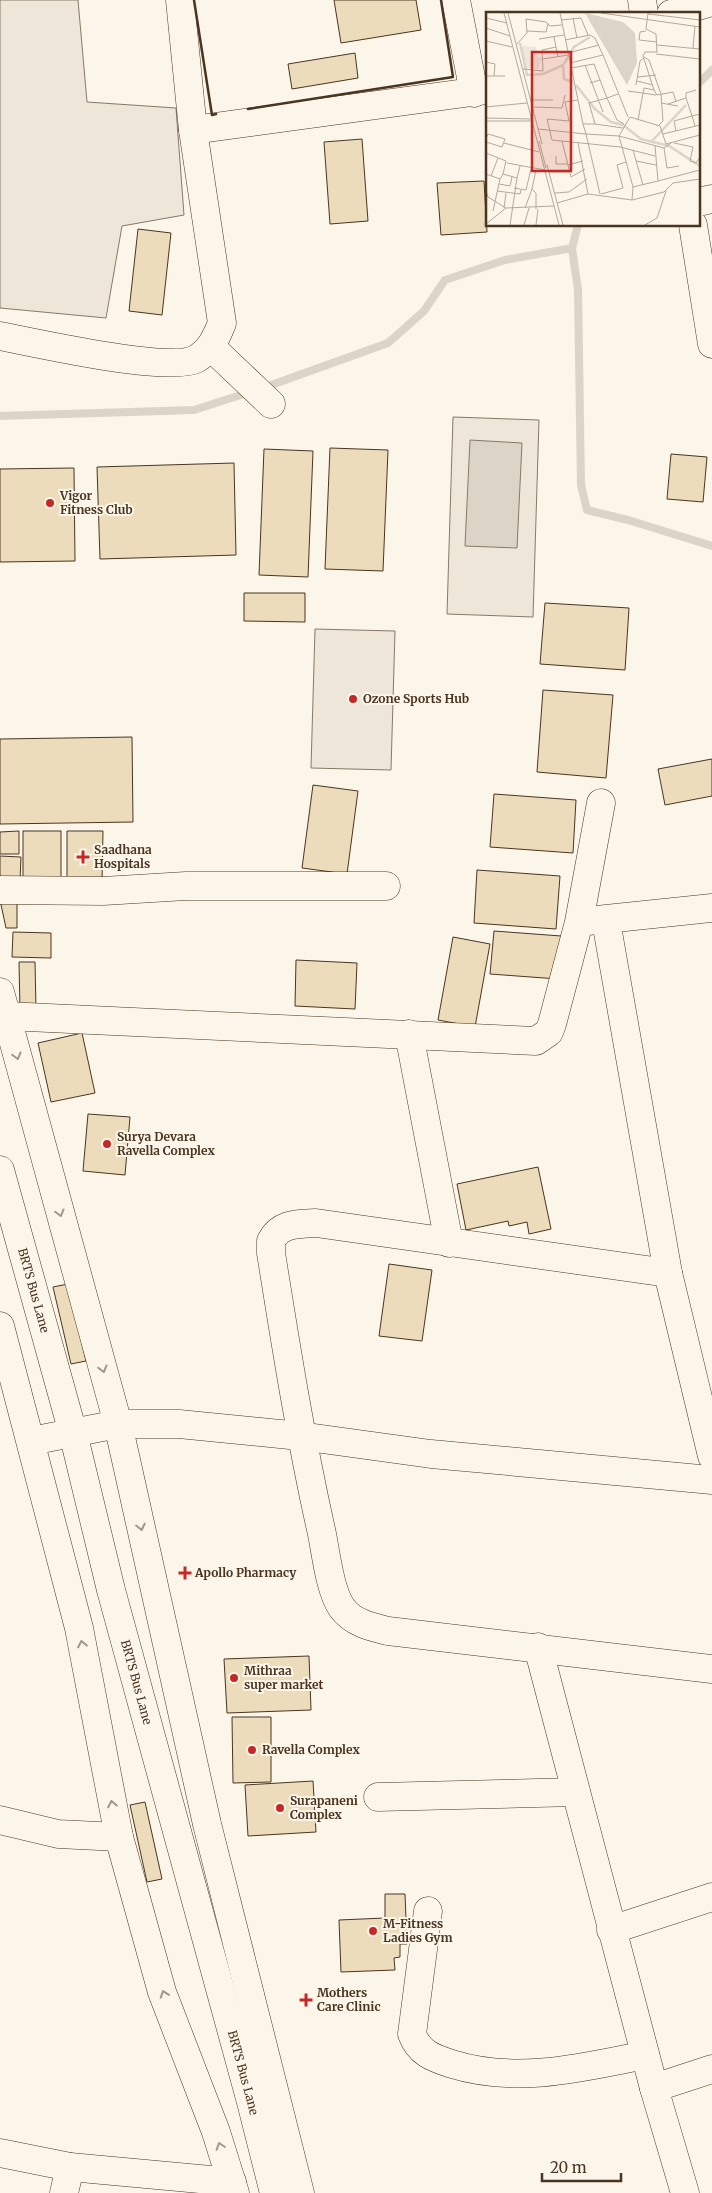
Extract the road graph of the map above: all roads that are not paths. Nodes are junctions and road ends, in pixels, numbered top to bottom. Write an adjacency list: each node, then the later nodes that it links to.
1 (180, 0): 6 (street)
2 (456, 0): 5 (street)
3 (712, 2): 4 (street)
4 (678, 12)
5 (480, 91): 6 (street)
6 (193, 130): 11 (street)
7 (693, 226): 8 (street)
8 (709, 303): 10 (street)
9 (0, 336): 11 (street)
10 (712, 344)
11 (211, 347): 12 (street)
12 (271, 404)
13 (601, 803): 17 (street)
14 (386, 886): 15 (street)
15 (0, 890)
16 (712, 908): 17 (street)
17 (592, 921): 19 (street); 22 (street)
18 (3, 1004): 19 (street); 24 (street, one-way to 24)
19 (409, 1034): 21 (street)
20 (0, 1170): 25 (street, BRTS Bus Lane)
21 (449, 1243): 22 (street); 26 (street)
22 (668, 1273): 28 (street)
23 (0, 1326): 27 (street)
24 (118, 1424): 25 (street); 26 (street); 47 (street, one-way to 47)
25 (73, 1433): 27 (street); 46 (street, BRTS Bus Lane)
26 (300, 1436): 29 (street); 30 (street)
27 (31, 1441): 35 (street, one-way to 27)
28 (712, 1456)
29 (712, 1480)
30 (538, 1647): 31 (street); 32 (street)
31 (712, 1669)
32 (576, 1792): 33 (street); 38 (street)
33 (378, 1797)
34 (0, 1820): 35 (street)
35 (119, 1837): 44 (street, one-way to 35)
36 (712, 1897): 38 (street)
37 (428, 1911): 39 (street)
38 (611, 1930): 39 (street)
39 (645, 2055): 41 (street)
40 (712, 2070): 41 (street)
41 (654, 2088): 48 (street)
42 (0, 2153): 43 (street)
43 (70, 2167): 44 (street); 45 (street)
44 (233, 2187)
45 (64, 2193)
46 (274, 2193)
47 (300, 2193)
48 (685, 2193)

